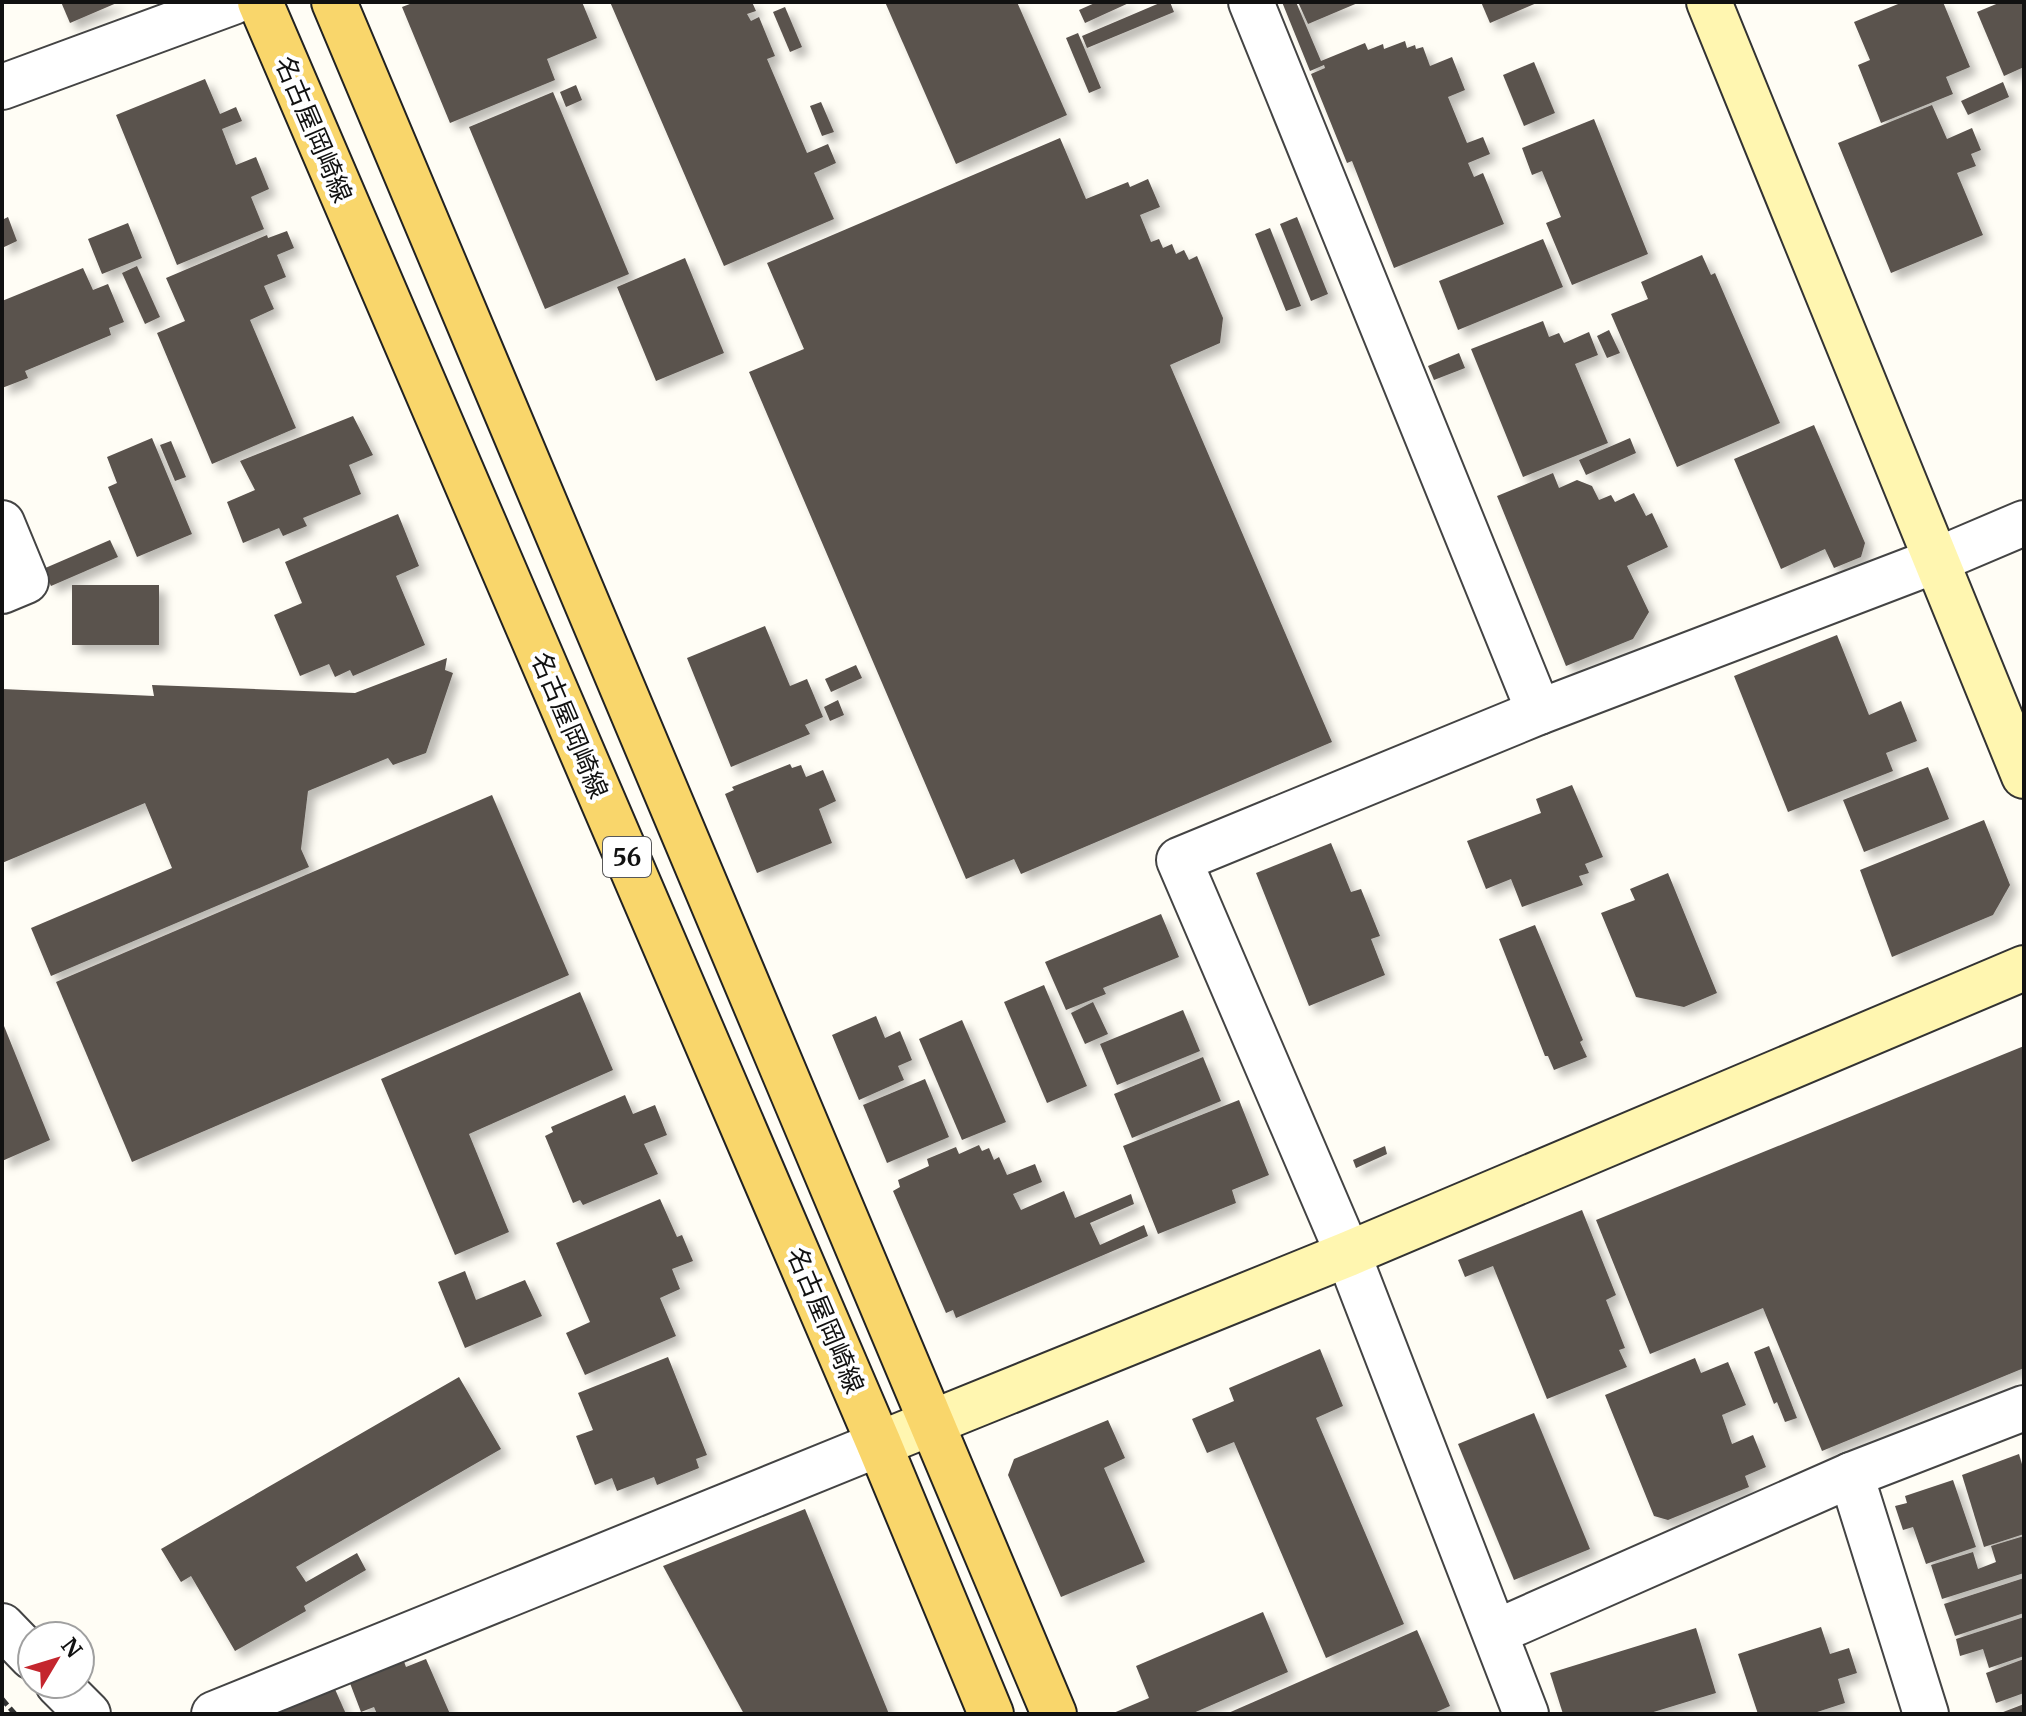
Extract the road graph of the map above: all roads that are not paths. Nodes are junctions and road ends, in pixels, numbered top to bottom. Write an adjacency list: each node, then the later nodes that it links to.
1 (233, 2): 6 (street)
2 (260, 2): 17 (main road, 名古屋岡崎線 / 56)
3 (334, 2): 16 (main road, 56)
4 (1251, 2): 11 (street)
5 (1709, 2): 9 (street)
6 (2, 87)
7 (2, 523): 10 (street)
8 (2024, 523): 9 (street)
9 (1937, 560): 11 (street); 12 (street)
10 (2, 591)
11 (1539, 712): 14 (street)
12 (2024, 776)
13 (2024, 968): 14 (street)
14 (1348, 1254): 16 (street); 20 (street)
15 (2024, 1408): 18 (street)
16 (933, 1422): 17 (street); 24 (main road, 56)
17 (879, 1444): 22 (street); 23 (main road, 名古屋岡崎線 / 56)
18 (1851, 1475): 20 (street); 26 (street)
19 (2, 1626): 21 (street)
20 (1496, 1632): 25 (street)
21 (16, 1640)
22 (214, 1714)
23 (991, 1714)
24 (1054, 1714)
25 (1526, 1714)
26 (1926, 1714)

